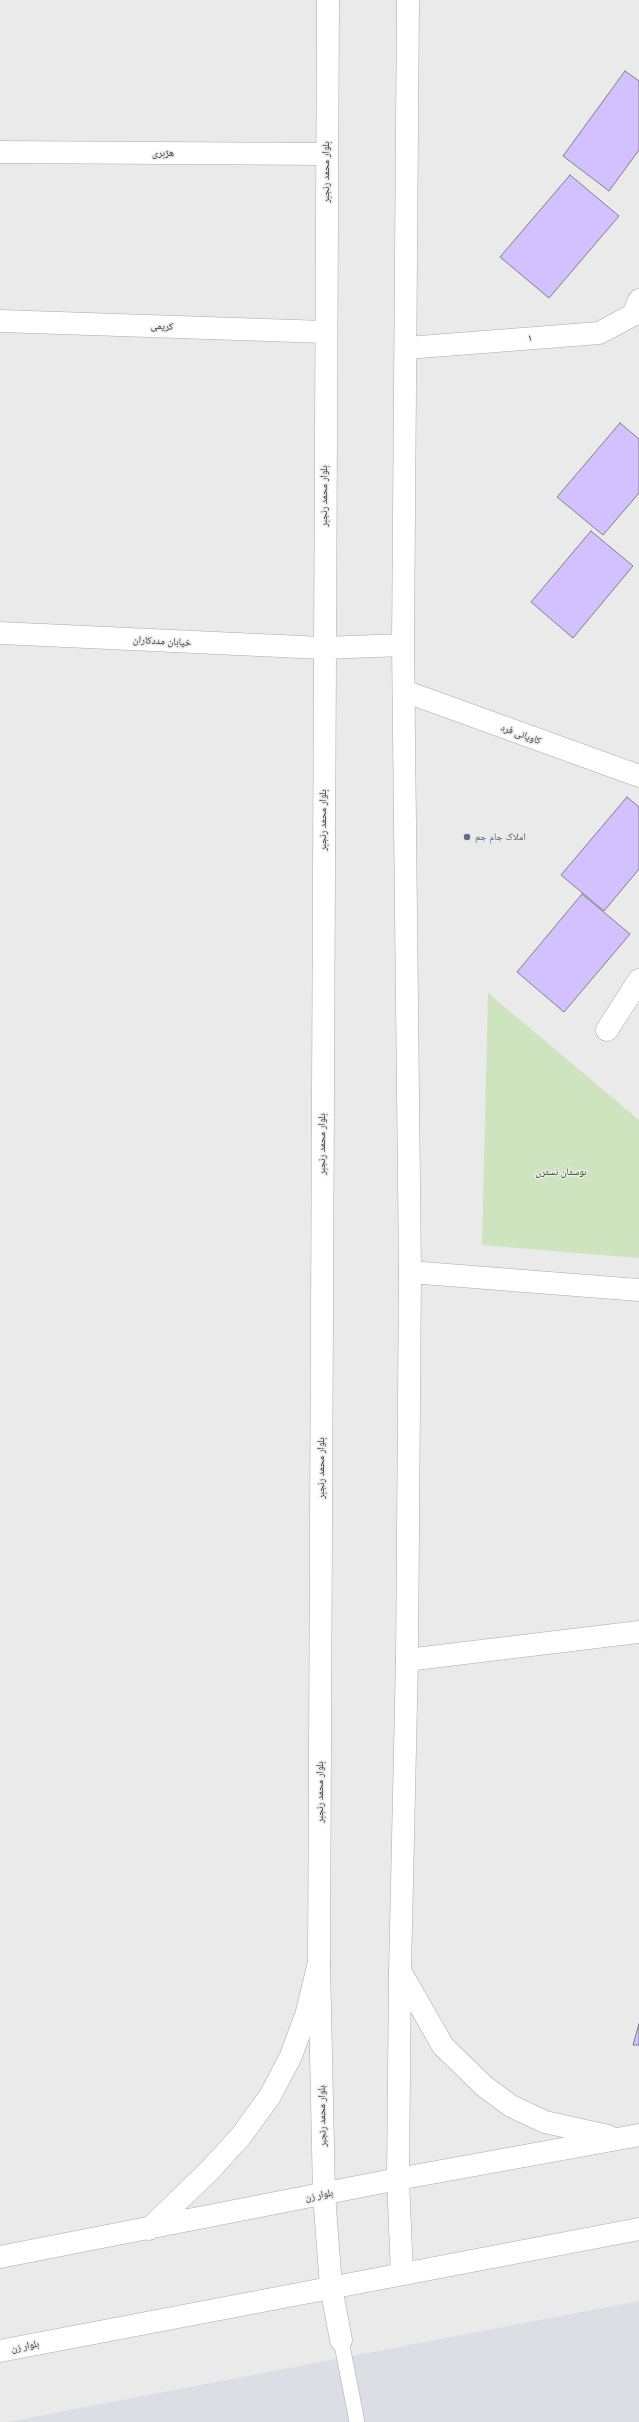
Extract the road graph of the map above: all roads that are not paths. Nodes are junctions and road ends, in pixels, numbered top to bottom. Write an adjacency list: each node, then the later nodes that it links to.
1 (328, 0): 4 (street, بلوار محمد رنجبر)
2 (408, 0): 8 (street)
3 (0, 152): 4 (street, هژبری)
4 (326, 154): 7 (street, بلوار محمد رنجبر)
5 (637, 312): 8 (street, ۱)
6 (0, 321): 7 (street, کریمی)
7 (325, 332): 11 (street, بلوار محمد رنجبر)
8 (407, 348): 10 (street)
9 (0, 633): 11 (street, خیابان مددکاران)
10 (403, 645): 11 (street, خیابان مددکاران); 12 (street)
11 (323, 648): 20 (street, بلوار محمد رنجبر)
12 (404, 691): 13 (street, کاویانی فرد); 16 (street)
13 (639, 776)
14 (639, 980): 15 (street)
15 (607, 1030)
16 (410, 1272): 17 (street); 19 (street)
17 (639, 1290)
18 (639, 1632): 19 (street)
19 (406, 1660): 21 (street)
20 (319, 1962): 24 (street, بلوار محمد رنجبر); 25 (street)
21 (400, 1971): 22 (street); 23 (street)
22 (631, 2137): 23 (street, بلوار زن)
23 (398, 2179): 24 (street, بلوار زن); 28 (street)
24 (324, 2194): 25 (street, بلوار زن); 29 (street, بلوار محمد رنجبر)
25 (149, 2229): 27 (street, بلوار زن)
26 (639, 2229): 28 (street, بلوار زن)
27 (0, 2257)
28 (402, 2274): 29 (street, بلوار زن)
29 (332, 2287): 30 (street, بلوار محمد رنجبر); 31 (street, بلوار زن)
30 (341, 2340): 32 (lane)
31 (0, 2351)
32 (357, 2422)

